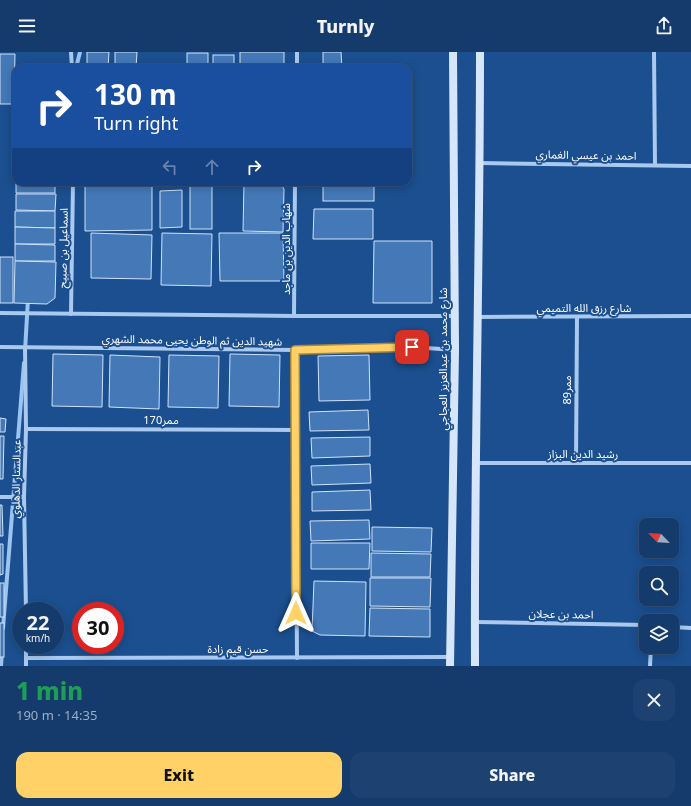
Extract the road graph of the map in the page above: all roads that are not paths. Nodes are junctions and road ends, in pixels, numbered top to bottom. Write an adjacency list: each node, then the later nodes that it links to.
1 (72, 52): 6 (street)
2 (297, 52): 7 (street)
3 (453, 52): 16 (street, شارع محمد بن عبدالعزيز العجاجي)
4 (480, 52): 8 (street)
5 (654, 52): 9 (street)
6 (72, 64)
7 (297, 64)
8 (480, 163): 9 (street, احمد بن عيسي الغماري); 18 (street)
9 (655, 165): 10 (street, احمد بن عيسي الغماري)
10 (691, 166)
11 (73, 186): 14 (street, اسماعيل بن صبيح)
12 (295, 186): 15 (street, شهاب الدين بن ماجد)
13 (0, 313): 14 (street)
14 (71, 314): 15 (street)
15 (294, 316): 16 (street)
16 (455, 316): 23 (street, شارع محمد بن عبدالعزيز العجاجي)
17 (691, 316): 19 (street, شارع رزق الله التميمي)
18 (478, 317): 19 (street, شارع رزق الله التميمي); 26 (street)
19 (577, 317): 27 (street, ممر89)
20 (0, 347): 21 (street, شهيد الدين ثم الوطن يحيى محمد الشهري)
21 (25, 347): 22 (street, شهيد الدين ثم الوطن يحيى محمد الشهري); 24 (street, عبدالستار الدهلوي)
22 (295, 350): 23 (street, شهيد الدين ثم الوطن يحيى محمد الشهري); 25 (street)
23 (455, 350): 40 (street, شارع محمد بن عبدالعزيز العجاجي)
24 (26, 429): 25 (street, ممر170); 30 (street, عبدالستار الدهلوي)
25 (295, 430): 39 (street)
26 (476, 463): 27 (street, رشيد الدين البزاز); 32 (street)
27 (576, 463): 28 (street, رشيد الدين البزاز)
28 (691, 463)
29 (0, 496): 30 (street)
30 (24, 497): 31 (street, عبدالستار الدهلوي)
31 (26, 602)
32 (475, 622): 33 (street, احمد بن عجلان); 42 (street)
33 (639, 625)
34 (679, 627): 35 (street)
35 (691, 628)
36 (26, 654): 38 (street)
37 (651, 654): 43 (street)
38 (26, 658): 39 (street, حسن قيم زادة); 41 (street)
39 (297, 658): 40 (street, حسن قيم زادة)
40 (450, 662)
41 (26, 666)
42 (475, 666)
43 (650, 666)

